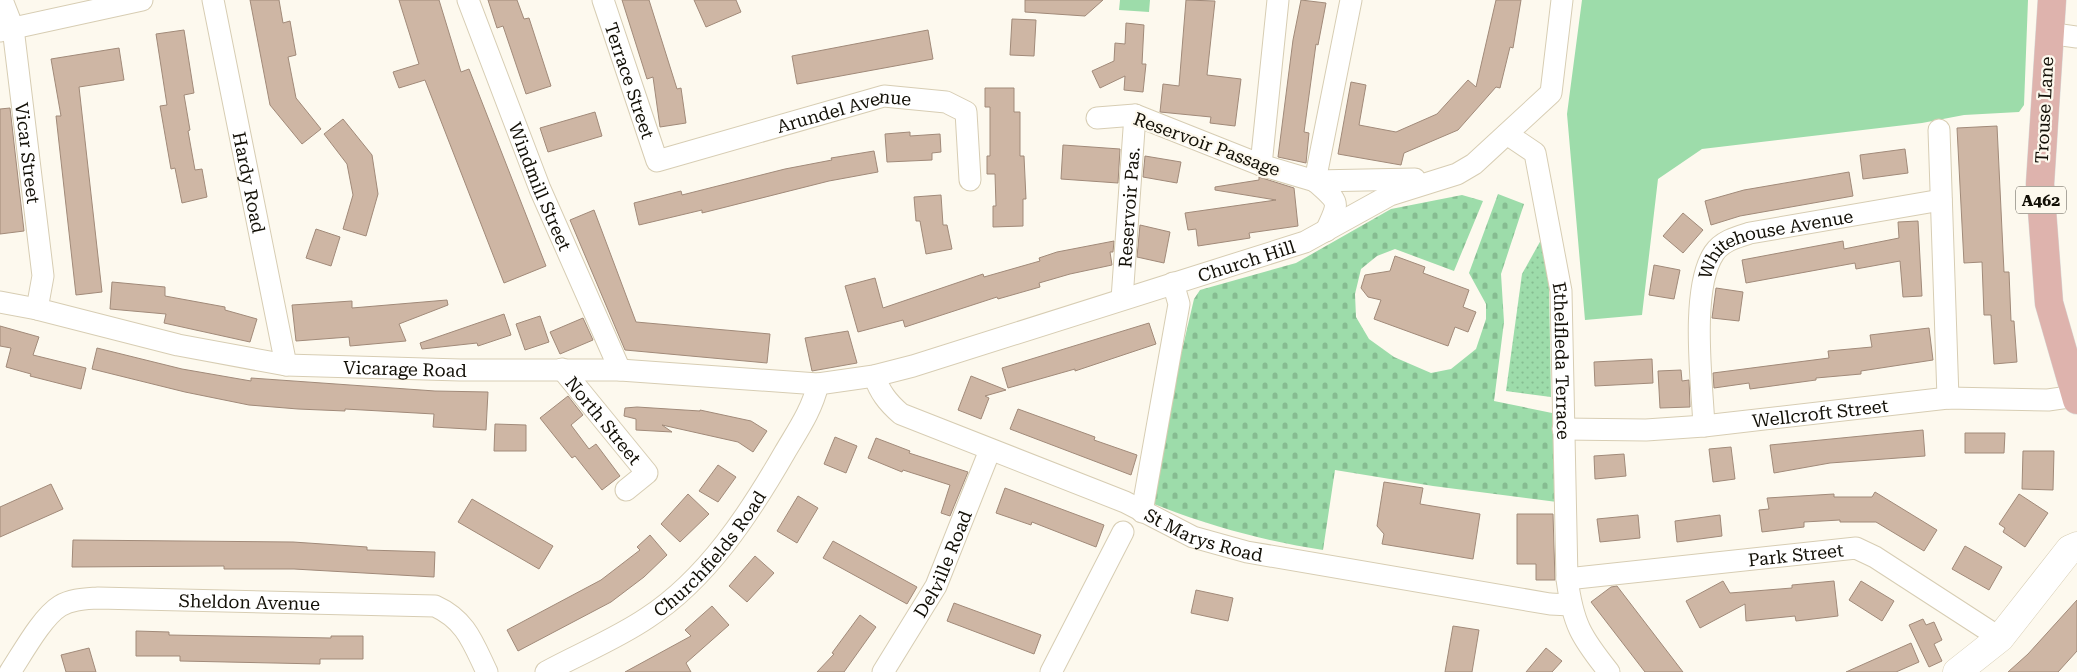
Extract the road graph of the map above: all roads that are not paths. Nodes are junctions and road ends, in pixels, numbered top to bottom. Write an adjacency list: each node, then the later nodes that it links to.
1 (2, 0): 10 (street, Vicar Street)
2 (142, 0): 10 (street)
3 (212, 0): 28 (street, Hardy Road)
4 (468, 0): 30 (street, Windmill Street)
5 (603, 0): 17 (street, Terrace Street)
6 (1278, 0): 18 (street)
7 (1351, 0): 21 (street)
8 (1562, 0): 16 (street, Church Hill)
9 (2052, 0): 11 (main road, Trouse Lane / A462)
10 (6, 30): 27 (street, Vicar Street)
11 (2048, 33): 12 (street); 34 (main road, Trouse Lane / A462)
12 (2077, 37)
13 (1134, 114): 14 (street, Reservoir Passage); 18 (street, Reservoir Passage); 25 (street, Reservoir Pas.)
14 (1097, 118)
15 (1939, 130): 22 (street)
16 (1507, 134): 19 (street, Church Hill); 36 (street, Ethelfleda Terrace)
17 (657, 161): 20 (street, Arundel Avenue)
18 (1260, 165): 21 (street, Reservoir Passage)
19 (1455, 176): 21 (street, Reservoir Passage); 23 (street, Church Hill)
20 (970, 180)
21 (1315, 181): 23 (street, Reservoir Passage)
22 (1941, 200): 33 (street); 35 (street, Whitehouse Avenue)
23 (1326, 231): 24 (street, Church Hill)
24 (1173, 282): 25 (street, Church Hill); 39 (street)
25 (1122, 299): 31 (street, Church Hill)
26 (0, 302): 27 (street, Vicarage Road)
27 (37, 309): 28 (street, Vicarage Road)
28 (286, 365): 29 (street, Vicarage Road)
29 (562, 369): 30 (street, Vicarage Road); 38 (street, North Street)
30 (620, 370): 32 (street, Vicarage Road)
31 (874, 376): 32 (street, Church Hill); 37 (street, St Marys Road)
32 (818, 384): 48 (street, Churchfields Road)
33 (1948, 398): 34 (street, Wellcroft Street); 35 (street, Wellcroft Street)
34 (2076, 398)
35 (1704, 426): 36 (street, Wellcroft Street)
36 (1563, 429): 42 (street, Ethelfleda Terrace)
37 (990, 450): 39 (street, St Marys Road); 49 (street, Delville Road)
38 (626, 490)
39 (1142, 512): 43 (street, St Marys Road)
40 (1123, 532): 50 (street)
41 (2075, 540): 44 (main road)
42 (1568, 579): 43 (street, Ethelfleda Terrace); 44 (street, Park Street)
43 (1571, 605): 51 (street, Ethelfleda Terrace)
44 (2000, 638): 45 (main road)
45 (1960, 670)
46 (10, 672): 47 (street, Sheldon Avenue)
47 (487, 672)
48 (546, 672)
49 (883, 672)
50 (1051, 672)
51 (1609, 672)

